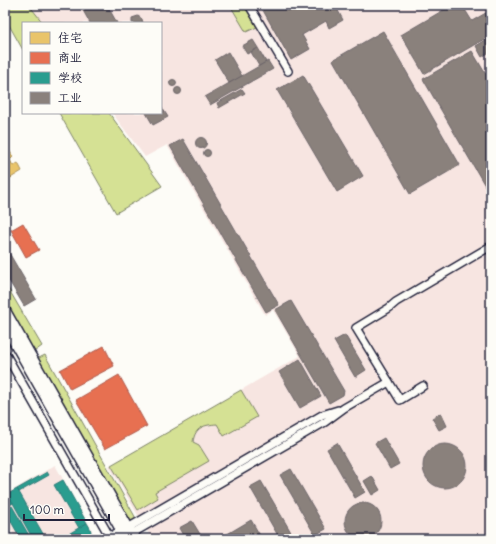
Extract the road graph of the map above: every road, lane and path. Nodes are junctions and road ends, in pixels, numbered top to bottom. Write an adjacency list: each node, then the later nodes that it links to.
1 (249, 5): 2 (street)
2 (288, 71)
3 (491, 246): 8 (street)
4 (5, 308): 10 (street)
5 (5, 324): 10 (highway)
6 (5, 337): 10 (highway)
7 (5, 353): 10 (street)
8 (389, 382): 9 (street); 10 (street)
9 (423, 386)
10 (122, 536)

